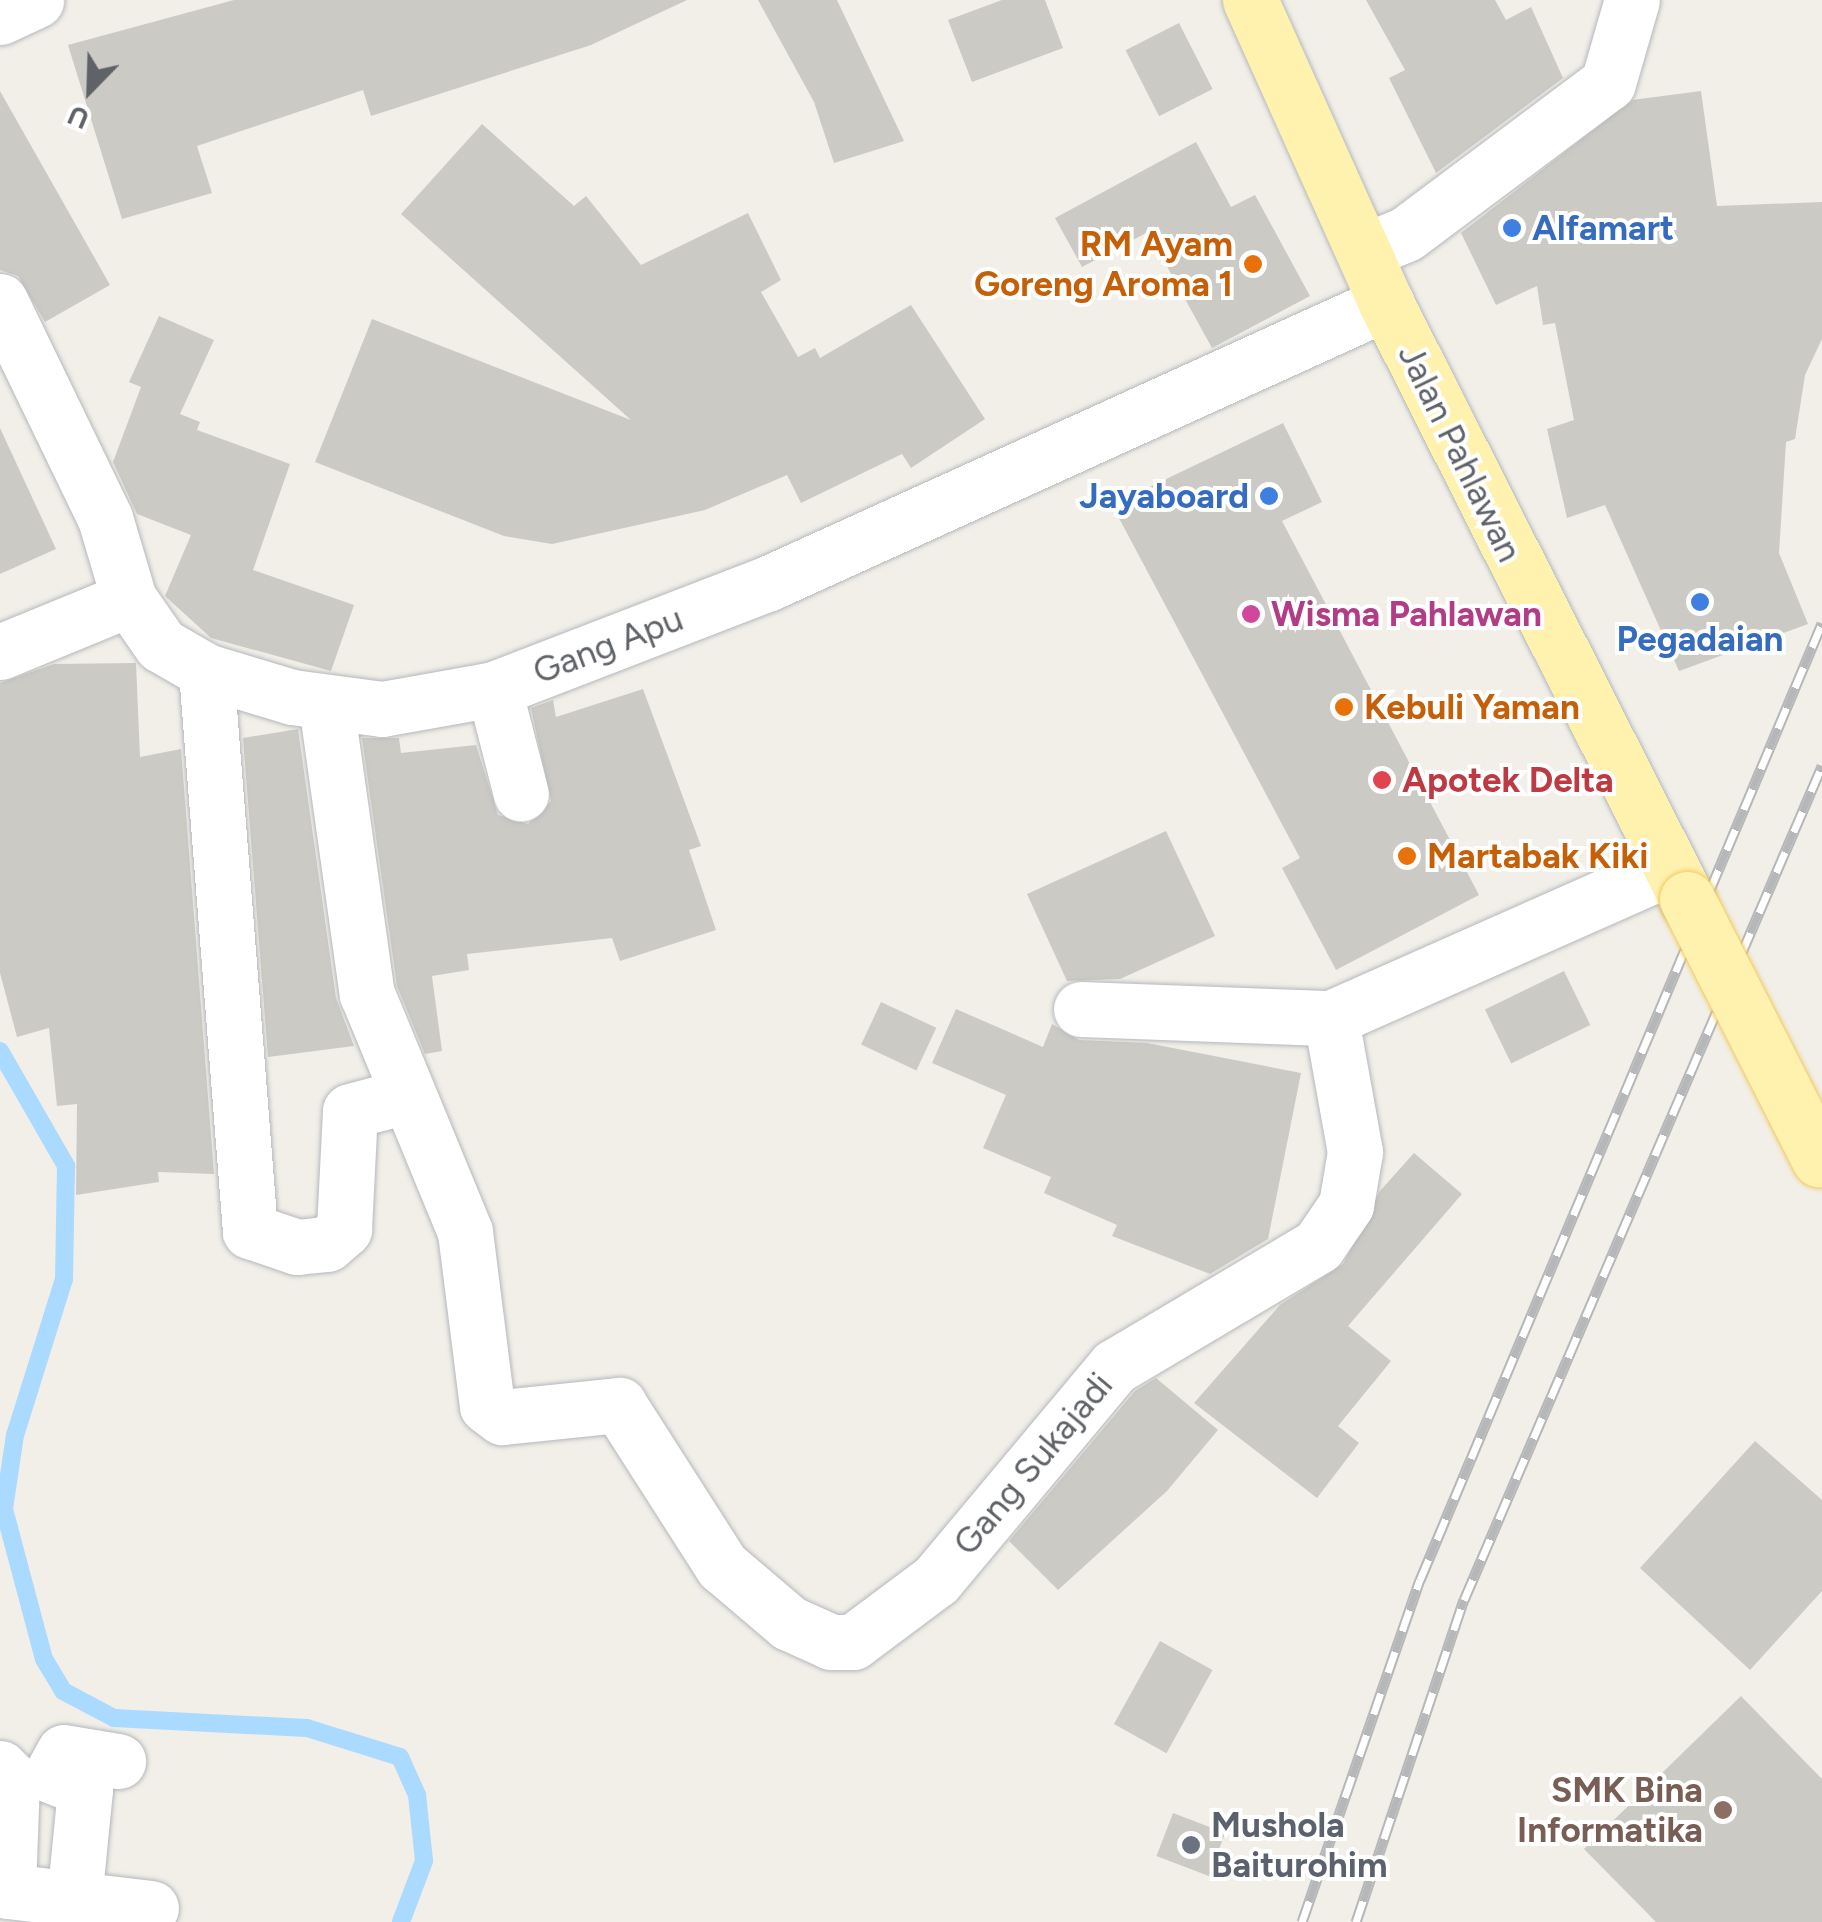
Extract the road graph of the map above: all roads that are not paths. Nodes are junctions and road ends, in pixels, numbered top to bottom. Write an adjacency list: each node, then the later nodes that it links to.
1 (36, 0): 4 (street)
2 (1250, 0): 5 (main road, Jalan Pahlawan)
3 (1632, 0): 5 (street)
4 (0, 17)
5 (1365, 251): 7 (main road, Jalan Pahlawan)
6 (0, 301): 8 (street, Gang Apu)
7 (1386, 303): 11 (street, Gang Apu); 14 (main road, Jalan Pahlawan)
8 (129, 598): 9 (street); 10 (street, Gang Apu)
9 (0, 652)
10 (206, 670): 12 (street, Gang Apu); 17 (street)
11 (494, 689): 12 (street, Gang Apu); 13 (street)
12 (326, 704): 17 (street)
13 (521, 794)
14 (1678, 883): 16 (street); 18 (main road, Jalan Pahlawan, bridge)
15 (1081, 1009): 16 (street)
16 (1307, 1016): 17 (street, Gang Sukajadi)
17 (406, 1096)
18 (1820, 1162)
19 (118, 1761): 21 (street)
20 (0, 1768): 21 (street)
21 (106, 1909)

